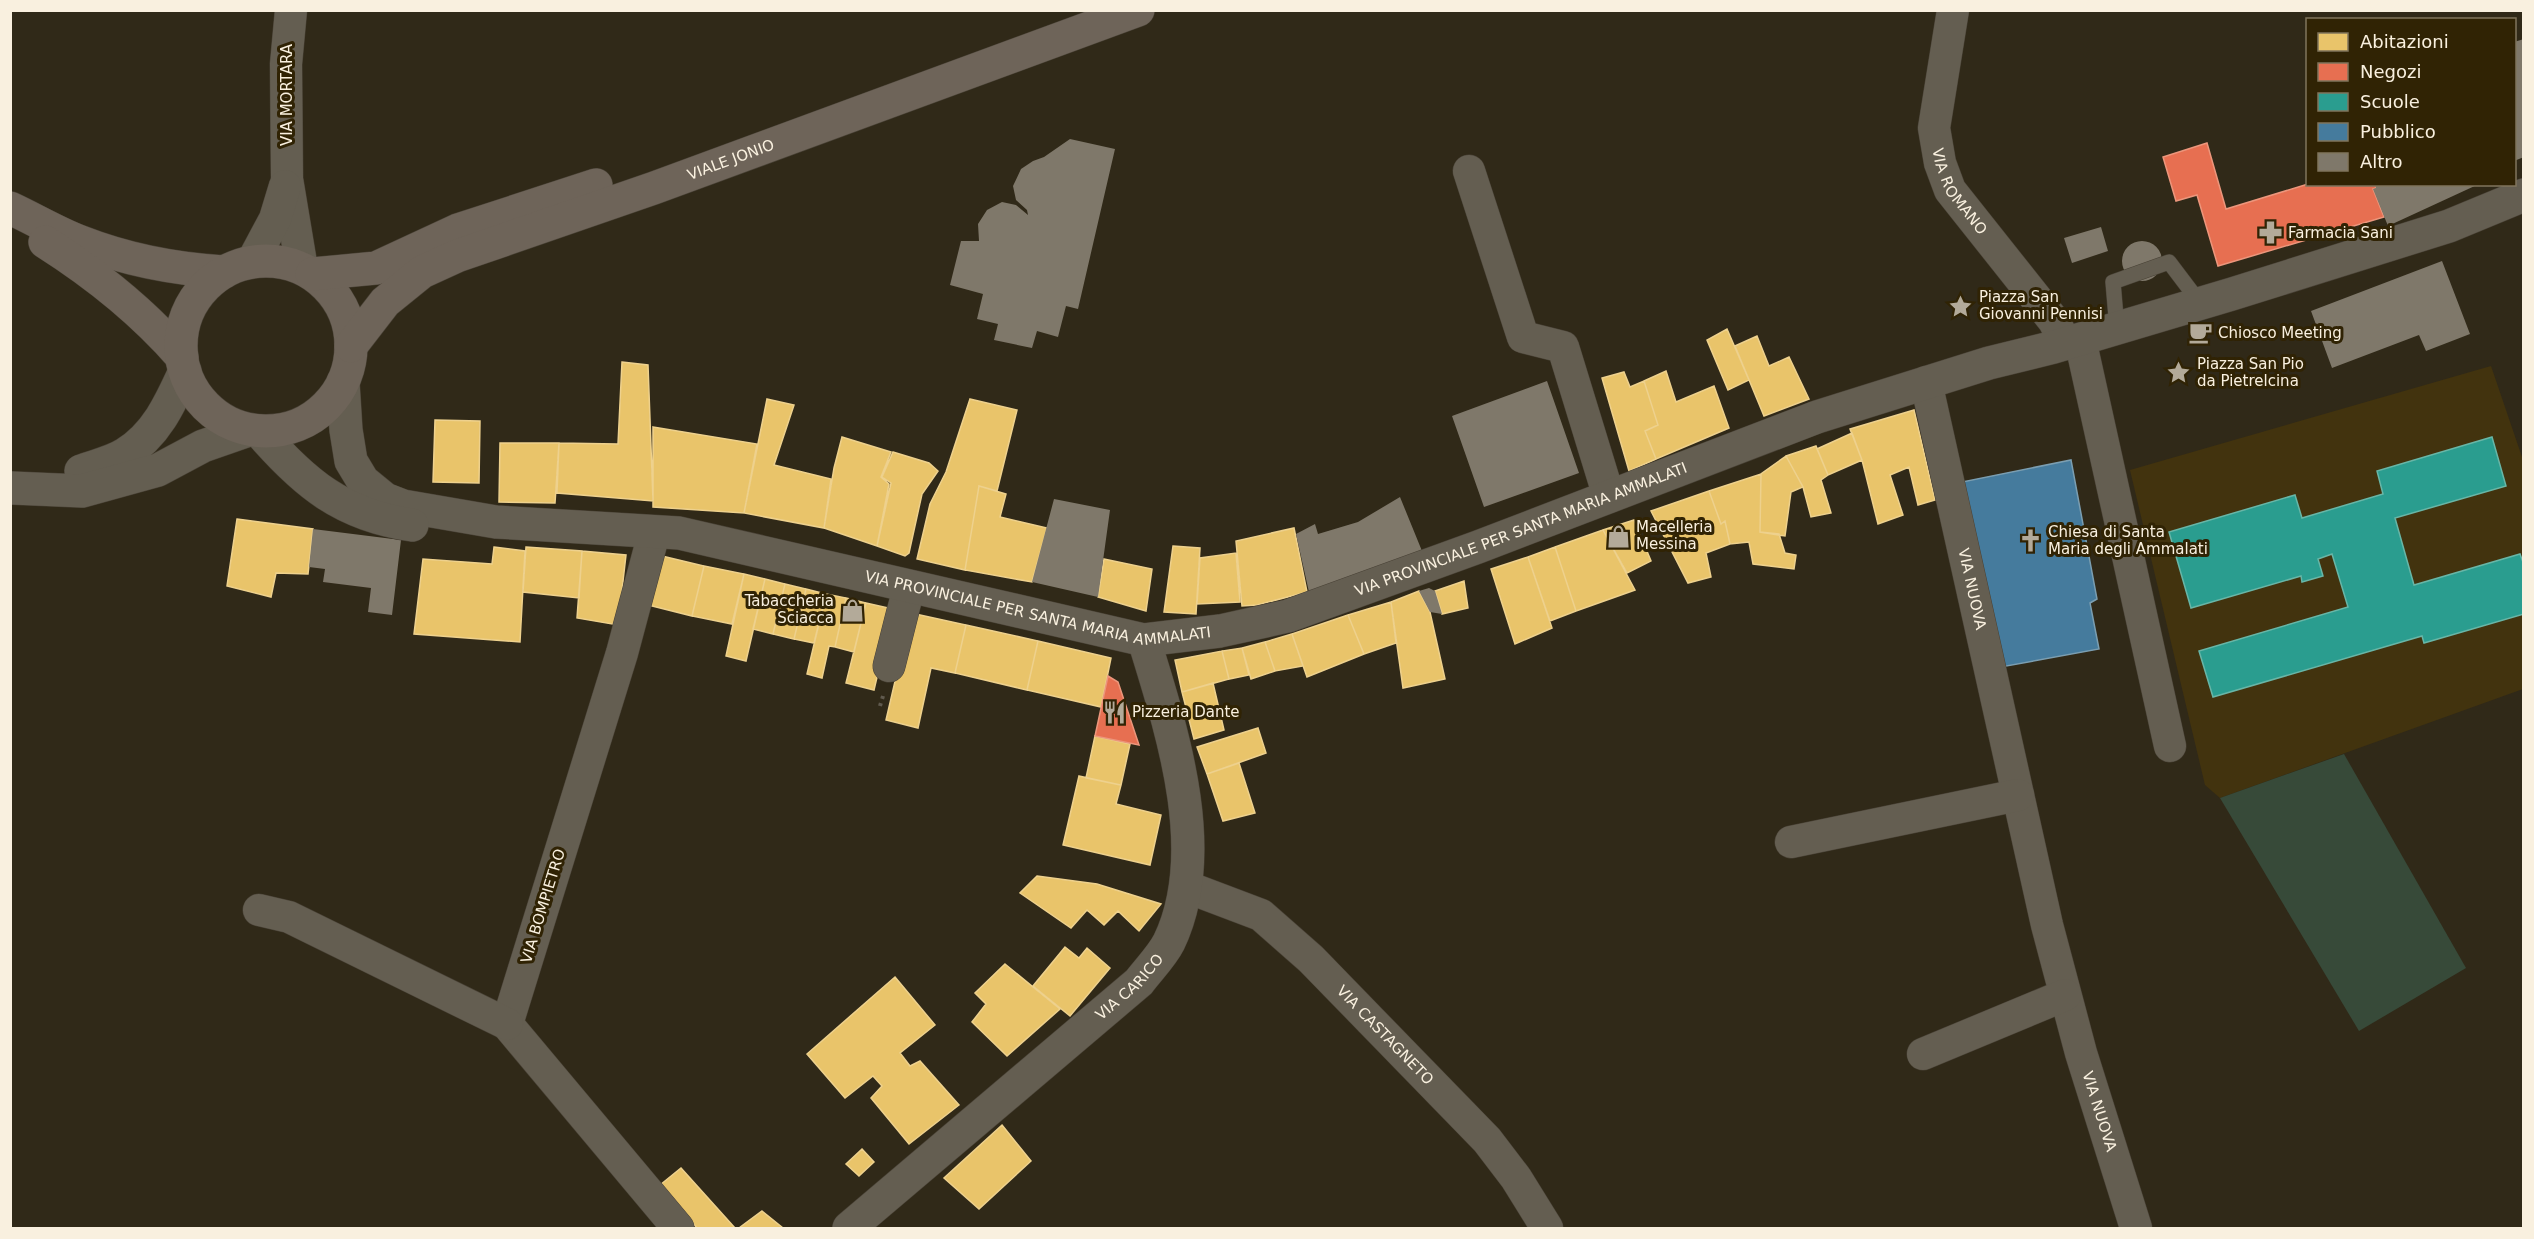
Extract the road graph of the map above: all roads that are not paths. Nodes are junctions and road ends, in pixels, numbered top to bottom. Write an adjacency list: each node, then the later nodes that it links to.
1 (291, 10): 6 (street, VIA MORTARA)
2 (1121, 10): 11 (main road, VIALE JONIO)
3 (1138, 10): 15 (main road, VIALE JONIO)
4 (1953, 10): 14 (street, VIA ROMANO)
5 (1469, 171): 21 (street)
6 (287, 179): 10 (street); 11 (street)
7 (2523, 195): 12 (street, VIA PROVINCIALE PER SANTA MARIA AMMALATI)
8 (10, 208): 10 (main road)
9 (10, 221): 16 (main road)
10 (238, 267): 11 (main road); 16 (main road)
11 (307, 272): 15 (main road)
12 (2200, 303): 13 (street, VIA PROVINCIALE PER SANTA MARIA AMMALATI); 13 (lane)
13 (2117, 328): 14 (street, VIA PROVINCIALE PER SANTA MARIA AMMALATI)
14 (2074, 341): 18 (street, VIA PROVINCIALE PER SANTA MARIA AMMALATI); 27 (street, VIA ROMANO)
15 (351, 346): 17 (main road)
16 (183, 364): 19 (main road); 20 (street)
17 (343, 382): 19 (main road); 22 (street)
18 (1926, 382): 21 (street, VIA PROVINCIALE PER SANTA MARIA AMMALATI); 28 (street, VIA NUOVA)
19 (254, 431): 20 (street); 22 (street)
20 (11, 488)
21 (1609, 497): 25 (street, VIA PROVINCIALE PER SANTA MARIA AMMALATI)
22 (496, 522): 23 (street, VIA PROVINCIALE PER SANTA MARIA AMMALATI)
23 (654, 533): 24 (street, VIA PROVINCIALE PER SANTA MARIA AMMALATI); 33 (street, VIA BOMPIETRO)
24 (909, 587): 25 (street, VIA PROVINCIALE PER SANTA MARIA AMMALATI); 26 (street)
25 (1144, 640): 30 (street, VIA CARICO)
26 (890, 666)
27 (2170, 746)
28 (2018, 795): 29 (street); 32 (street, VIA NUOVA)
29 (1791, 842)
30 (1187, 887): 36 (street, VIA CARICO); 37 (street, VIA CASTAGNETO)
31 (259, 910): 33 (street)
32 (2065, 994): 34 (street); 38 (street, VIA NUOVA)
33 (507, 1024): 35 (street)
34 (1923, 1054)
35 (678, 1228)
36 (849, 1228)
37 (1547, 1228)
38 (2136, 1228)

